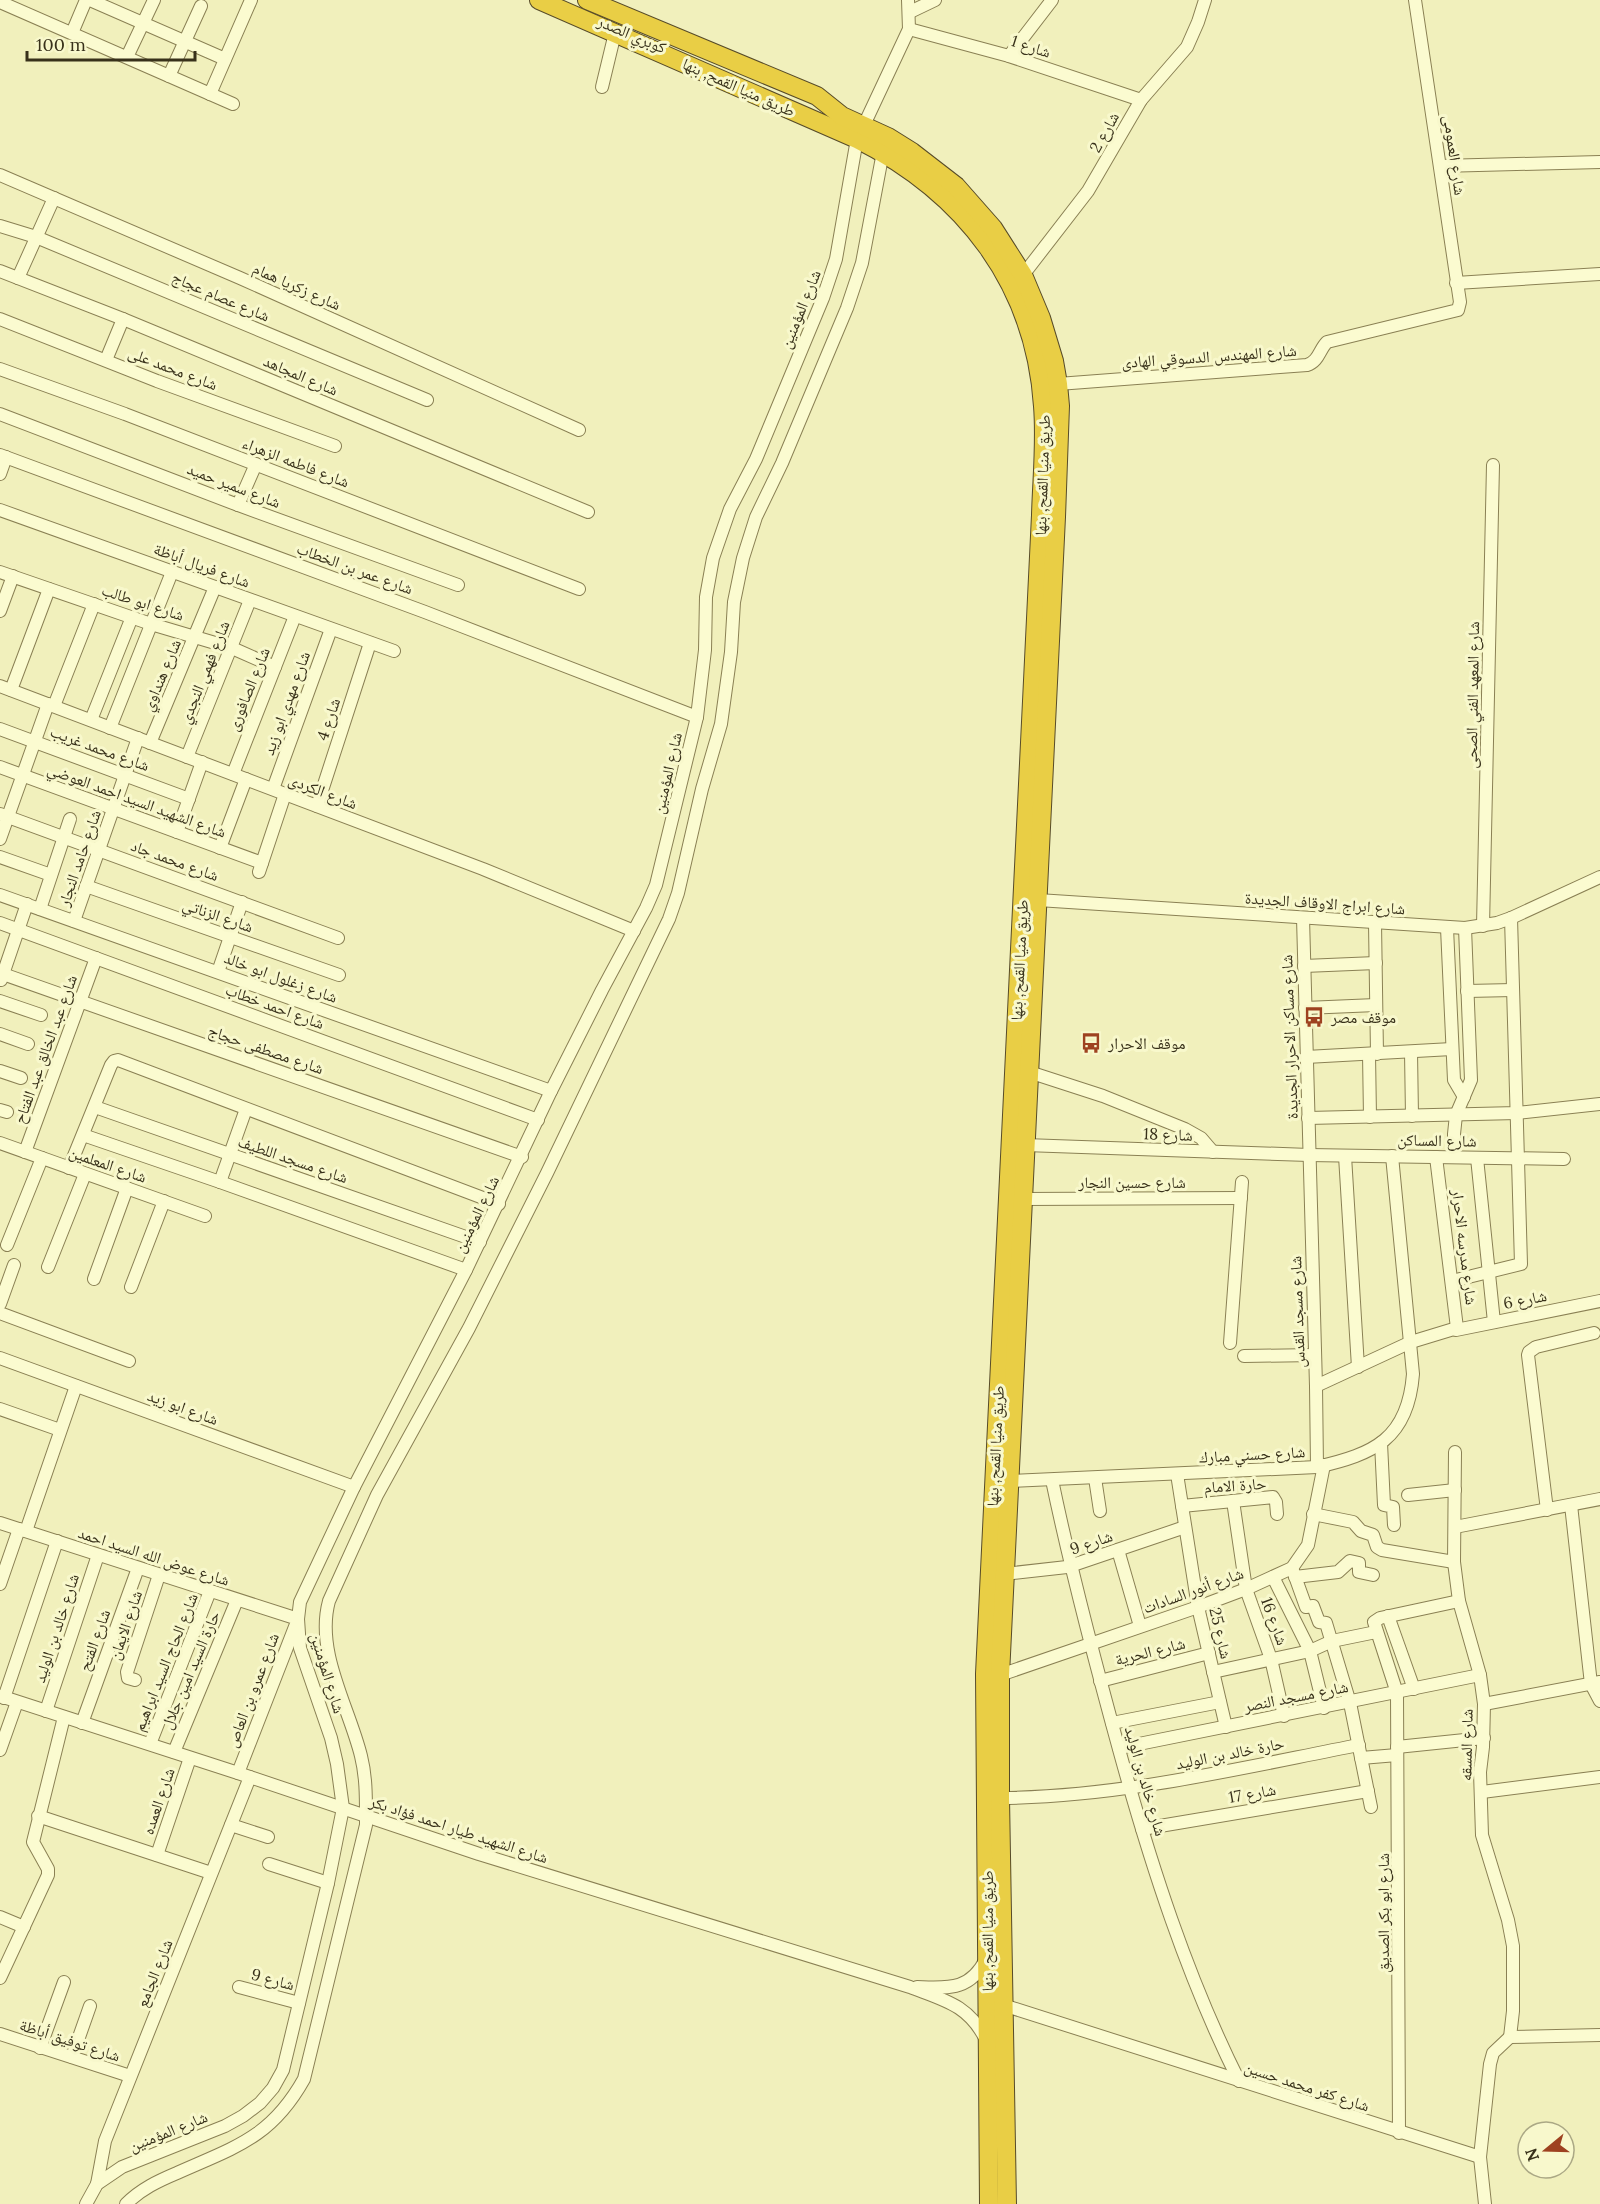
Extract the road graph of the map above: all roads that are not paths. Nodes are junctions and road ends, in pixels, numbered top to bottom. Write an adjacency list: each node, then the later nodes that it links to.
1 (88, 0): 15 (street); 17 (street)
2 (154, 0): 15 (street)
3 (251, 0): 22 (street)
4 (539, 0): 18 (highway, طريق منيا القمح, بنها)
5 (552, 0): 25 (highway, كوبري الصدر)
6 (563, 0): 29 (highway, كوبري الصدر)
7 (587, 0): 29 (highway, طريق منيا القمح, بنها)
8 (934, 0): 14 (street)
9 (1052, 0): 20 (street)
10 (1205, 0): 27 (street, شارع 2)
11 (1415, 0): 33 (street, شارع العمومى)
12 (0, 2): 17 (street)
13 (201, 6): 19 (street)
14 (909, 6): 16 (street)
15 (143, 23): 19 (street); 21 (street)
16 (909, 29): 20 (street, شارع 1); 30 (street, شارع المؤمنين)
17 (72, 33): 21 (street)
18 (615, 33): 24 (street); 25 (highway, طريق منيا القمح, بنها)
19 (185, 42): 22 (street); 23 (street)
20 (1009, 56): 27 (street, شارع 1)
21 (127, 57): 23 (street)
22 (225, 59): 26 (street)
23 (169, 76): 26 (street)
24 (602, 87)
25 (742, 87): 30 (highway, طريق منيا القمح, بنها)
26 (210, 94): 28 (street)
27 (1141, 100): 40 (street, شارع 2)
28 (233, 104)
29 (842, 116): 30 (highway, طريق منيا القمح, بنها)
30 (861, 132): 31 (highway, طريق منيا القمح, بنها); 40 (highway, طريق منيا القمح, بنها); 82 (street, شارع المؤمنين)
31 (883, 152): 65 (highway, طريق منيا القمح, بنها); 302 (street, شارع المؤمنين)
32 (1600, 162): 33 (street)
33 (1440, 166): 42 (street, شارع العمومى)
34 (0, 175): 35 (street, شارع زكريا همام)
35 (54, 198): 37 (street); 51 (street, شارع زكريا همام)
36 (0, 226): 37 (street, شارع عصام عجاج)
37 (36, 237): 41 (street); 49 (street, شارع عصام عجاج)
38 (0, 271): 41 (street, شارع المجاهد)
39 (1600, 274): 42 (street)
40 (1023, 275): 48 (highway, طريق منيا القمح, بنها)
41 (18, 278): 45 (street, شارع المجاهد)
42 (1456, 283): 43 (street, شارع العمومى)
43 (1454, 312): 48 (street, شارع المهندس الدسوقي الهادى)
44 (0, 319): 46 (street, شارع محمد على)
45 (123, 319): 46 (street); 59 (street, شارع المجاهد)
46 (106, 360): 52 (street, شارع محمد على)
47 (0, 369): 54 (street, شارع فاطمه الزهراء)
48 (1058, 384): 65 (highway, طريق منيا القمح, بنها)
49 (427, 400)
50 (0, 414): 57 (street, شارع سمير حميد)
51 (579, 430)
52 (335, 446)
53 (3, 456): 56 (street); 82 (street, شارع عمر بن الخطاب)
54 (256, 464): 57 (street); 67 (street, شارع فاطمه الزهراء)
55 (1493, 465): 122 (street, شارع المعهد الفني الصحى)
56 (0, 474)
57 (238, 505): 63 (street, شارع سمير حميد)
58 (0, 510): 61 (street, شارع فريال أباظة)
59 (588, 513)
60 (0, 572): 62 (street, شارع ابو طالب)
61 (172, 572): 64 (street, شارع فريال أباظة); 73 (street)
62 (14, 576): 66 (street, شارع ابو طالب); 70 (street)
63 (458, 585)
64 (215, 587): 68 (street, شارع فريال أباظة); 75 (street, شارع هنداوي)
65 (1045, 587): 113 (highway, طريق منيا القمح, بنها); 312 (highway, طريق منيا القمح, بنها)
66 (49, 589): 69 (street, شارع ابو طالب); 80 (street)
67 (579, 589)
68 (250, 600): 71 (street, شارع فريال أباظة); 77 (street, شارع فهمي النجدي)
69 (94, 604): 72 (street, شارع ابو طالب); 81 (street)
70 (0, 611)
71 (295, 616): 74 (street, شارع فريال أباظة); 79 (street, شارع الصافورى)
72 (132, 617): 73 (street, شارع ابو طالب); 83 (street)
73 (151, 624): 75 (street, شارع ابو طالب); 84 (street)
74 (331, 629): 76 (street, شارع فريال أباظة); 96 (street, شارع مهدي ابو زيد)
75 (196, 636): 77 (street, شارع ابو طالب); 88 (street, شارع هنداوي)
76 (370, 643): 78 (street, شارع فريال أباظة); 98 (street, شارع 4)
77 (232, 648): 79 (street, شارع ابو طالب); 89 (street, شارع فهمي النجدي)
78 (393, 651)
79 (275, 667): 92 (street, شارع الصافورى)
80 (5, 688): 81 (street, شارع الكردى)
81 (51, 705): 83 (street, شارع الكردى); 87 (street)
82 (697, 717): 126 (street, شارع المؤمنين)
83 (91, 720): 84 (street, شارع الكردى)
84 (111, 728): 86 (street, شارع الكردى)
85 (0, 729): 87 (street, شارع محمد غريب)
86 (138, 738): 88 (street, شارع الكردى); 94 (street, شارع حامد النجار)
87 (35, 741): 93 (street); 94 (street, شارع محمد غريب)
88 (150, 743): 89 (street, شارع الكردى)
89 (187, 757): 90 (street, شارع الكردى)
90 (202, 762): 92 (street, شارع الكردى); 97 (street)
91 (0, 767): 93 (street, شارع الشهيد السيد احمد العوضي)
92 (233, 774): 95 (street, شارع الكردى)
93 (23, 775): 99 (street, شارع الشهيد السيد احمد العوضي); 100 (street)
94 (125, 775): 97 (street, شارع محمد غريب); 99 (street, شارع حامد النجار)
95 (246, 779): 96 (street, شارع الكردى); 105 (street)
96 (279, 791): 98 (street, شارع الكردى); 108 (street, شارع مهدي ابو زيد)
97 (189, 799): 102 (street)
98 (317, 806): 126 (street, شارع الكردى)
99 (114, 809): 102 (street, شارع الشهيد السيد احمد العوضي); 106 (street, شارع حامد النجار)
100 (4, 815): 103 (street, شارع محمد جاد); 104 (street)
101 (70, 819): 103 (street)
102 (177, 832): 105 (street, شارع الشهيد السيد احمد العوضي)
103 (64, 837): 106 (street, شارع محمد جاد); 109 (street)
104 (0, 840)
105 (220, 848): 108 (street, شارع الشهيد السيد احمد العوضي)
106 (99, 850): 111 (street, شارع حامد النجار); 114 (street, شارع محمد جاد)
107 (0, 857): 109 (street)
108 (261, 868)
109 (51, 875): 116 (street)
110 (1600, 877): 118 (street, شارع ابراج الاوقاف الجديدة)
111 (86, 886): 119 (street, شارع حامد النجار); 127 (street, شارع الزناتي)
112 (0, 895): 115 (street, شارع زغلول ابو خالد)
113 (1038, 900): 117 (street, شارع ابراج الاوقاف الجديدة); 149 (highway, طريق منيا القمح, بنها)
114 (242, 902): 127 (street); 128 (street, شارع محمد جاد)
115 (27, 904): 116 (street, شارع زغلول ابو خالد); 125 (street)
116 (40, 909): 119 (street, شارع زغلول ابو خالد)
117 (1303, 918): 121 (street, شارع ابراج الاوقاف الجديدة); 131 (street, شارع مساكن الاحرار الجديدة)
118 (1511, 918): 122 (street, شارع ابراج الاوقاف الجديدة); 135 (street)
119 (74, 921): 132 (street, شارع زغلول ابو خالد)
120 (0, 923): 125 (street, شارع احمد خطاب)
121 (1375, 923): 123 (street, شارع ابراج الاوقاف الجديدة); 130 (street)
122 (1483, 926): 124 (street, شارع ابراج الاوقاف الجديدة)
123 (1447, 928): 124 (street, شارع ابراج الاوقاف الجديدة); 144 (street)
124 (1465, 928): 136 (street)
125 (18, 929): 129 (street, شارع احمد خطاب); 134 (street)
126 (634, 931): 151 (street, شارع المؤمنين)
127 (230, 937): 132 (street); 133 (street, شارع الزناتي)
128 (338, 938)
129 (96, 958): 138 (street, شارع عبد الخالق عبد الفتاح); 161 (street, شارع احمد خطاب)
130 (1376, 963): 131 (street); 139 (street)
131 (1304, 966): 140 (street, شارع مساكن الاحرار الجديدة)
132 (218, 972): 151 (street, شارع زغلول ابو خالد)
133 (339, 975)
134 (1, 976): 138 (street, شارع مصطفى حجاج)
135 (1513, 990): 136 (street); 156 (street)
136 (1467, 991): 152 (street)
137 (0, 1001): 141 (street)
138 (80, 1001): 165 (street, شارع عبد الخالق عبد الفتاح); 169 (street, شارع مصطفى حجاج)
139 (1376, 1005): 140 (street); 146 (street)
140 (1305, 1008): 147 (street, شارع مساكن الاحرار الجديدة)
141 (40, 1015)
142 (0, 1034): 143 (street)
143 (28, 1044)
144 (1452, 1049): 145 (street); 152 (street)
145 (1411, 1052): 146 (street); 158 (street)
146 (1373, 1054): 147 (street); 159 (street)
147 (1306, 1058): 160 (street, شارع مساكن الاحرار الجديدة)
148 (0, 1071): 150 (street)
149 (1029, 1072): 164 (highway, طريق منيا القمح, بنها); 166 (street)
150 (21, 1078)
151 (551, 1091): 161 (street, شارع المؤمنين)
152 (1464, 1097): 157 (street)
153 (1600, 1104): 156 (street)
154 (95, 1107): 155 (street); 162 (street); 167 (street, شارع مسجد اللطيف)
155 (246, 1109): 167 (street); 186 (street)
156 (1517, 1113): 157 (street); 176 (street)
157 (1456, 1115): 158 (street); 173 (street)
158 (1412, 1116): 159 (street)
159 (1370, 1117): 160 (street)
160 (1308, 1118): 168 (street, شارع مساكن الاحرار الجديدة)
161 (538, 1120): 169 (street, شارع المؤمنين)
162 (83, 1135): 178 (street); 180 (street)
163 (0, 1143): 165 (street, شارع المعلمين)
164 (1025, 1145): 166 (street, شارع 18); 184 (highway, طريق منيا القمح, بنها)
165 (25, 1152): 174 (street, شارع المعلمين)
166 (1213, 1152): 168 (street, شارع 18)
167 (230, 1154): 180 (street); 188 (street, شارع مسجد اللطيف)
168 (1309, 1155): 170 (street, شارع المساكن); 205 (street, شارع مسجد القدس)
169 (522, 1156): 186 (street, شارع المؤمنين)
170 (1345, 1156): 171 (street, شارع المساكن); 209 (street)
171 (1392, 1156): 172 (street, شارع المساكن); 203 (street, شارع حسني مبارك)
172 (1436, 1157): 173 (street, شارع المساكن); 195 (street, شارع مدرسه الاحرار)
173 (1454, 1157): 175 (street, شارع المساكن)
174 (42, 1158): 178 (street, شارع المعلمين); 189 (street)
175 (1477, 1158): 176 (street, شارع المساكن); 193 (street)
176 (1518, 1158): 177 (street, شارع المساكن); 193 (street)
177 (1564, 1159)
178 (69, 1168): 179 (street, شارع المعلمين)
179 (85, 1174): 182 (street, شارع المعلمين); 191 (street)
180 (220, 1182): 192 (street)
181 (1242, 1182): 183 (street)
182 (127, 1188): 185 (street, شارع المعلمين); 194 (street)
183 (1241, 1198): 184 (street, شارع حسين النجار); 204 (street)
184 (1023, 1199): 220 (highway, طريق منيا القمح, بنها)
185 (164, 1201): 187 (street, شارع المعلمين); 196 (street)
186 (499, 1204): 188 (street, شارع المؤمنين)
187 (205, 1216)
188 (480, 1242): 192 (street, شارع المؤمنين)
189 (7, 1245)
190 (14, 1265): 198 (street)
191 (48, 1268)
192 (466, 1270): 221 (street, شارع المؤمنين)
193 (1489, 1272): 195 (street); 200 (street)
194 (94, 1279)
195 (1452, 1281): 201 (street, شارع مدرسه الاحرار)
196 (130, 1287)
197 (1600, 1301): 200 (street, شارع 6)
198 (0, 1304)
199 (0, 1313): 208 (street)
200 (1494, 1322): 201 (street, شارع 6)
201 (1456, 1330): 203 (street)
202 (1594, 1333): 228 (street)
203 (1411, 1342): 209 (street); 214 (street, شارع حسني مبارك)
204 (1230, 1343)
205 (1314, 1355): 206 (street); 211 (street, شارع مسجد القدس)
206 (1244, 1356)
207 (0, 1358): 210 (street, شارع ابو زيد)
208 (129, 1361)
209 (1358, 1367): 211 (street)
210 (76, 1386): 213 (street); 221 (street, شارع ابو زيد)
211 (1316, 1386): 216 (street, شارع مسجد القدس)
212 (0, 1409): 213 (street)
213 (60, 1430): 236 (street)
214 (1382, 1443): 216 (street, شارع حسني مبارك); 233 (street)
215 (1455, 1452): 222 (street, شارع المسقه)
216 (1321, 1466): 217 (street, شارع حسني مبارك); 231 (street)
217 (1177, 1474): 218 (street, شارع حسني مبارك); 227 (street, شارع 25)
218 (1095, 1478): 219 (street, شارع حسني مبارك); 229 (street)
219 (1052, 1480): 220 (street, شارع حسني مبارك); 241 (street, شارع خالد بن الوليد)
220 (1009, 1481): 244 (highway, طريق منيا القمح, بنها)
221 (354, 1487): 255 (street, شارع المؤمنين)
222 (1455, 1490): 223 (street); 235 (street, شارع المسقه)
223 (1408, 1495)
224 (1600, 1499): 226 (street)
225 (1233, 1501): 227 (street, حارة الامام); 230 (street, حارة الامام); 249 (street, شارع 16)
226 (1571, 1505): 228 (street); 268 (street)
227 (1182, 1506): 234 (street, شارع 25)
228 (1547, 1510): 235 (street)
229 (1100, 1511)
230 (1277, 1514)
231 (1313, 1514): 240 (street); 243 (street)
232 (0, 1523): 236 (street, شارع عوض الله السيد احمد)
233 (1394, 1525)
234 (1185, 1527): 238 (street, شارع 9); 253 (street, شارع 25)
235 (1455, 1527): 240 (street, شارع المسقه)
236 (23, 1530): 237 (street, شارع عوض الله السيد احمد); 248 (street)
237 (57, 1541): 239 (street, شارع عوض الله السيد احمد); 271 (street)
238 (1118, 1550): 241 (street, شارع 9); 256 (street)
239 (98, 1556): 242 (street, شارع عوض الله السيد احمد); 278 (street, شارع خالد بن الوليد)
240 (1454, 1562): 252 (street, شارع المسقه)
241 (1070, 1566): 244 (street, شارع 9); 259 (street, شارع خالد بن الوليد)
242 (138, 1568): 245 (street, شارع عوض الله السيد احمد); 281 (street, شارع الفتح)
243 (1293, 1572): 246 (street); 247 (street, شارع أنور السادات); 258 (street)
244 (1004, 1574): 264 (highway, طريق منيا القمح, بنها)
245 (159, 1575): 250 (street, شارع عوض الله السيد احمد); 266 (street, شارع الايمان)
246 (1373, 1575)
247 (1273, 1577): 249 (street, شارع أنور السادات); 260 (street)
248 (0, 1584)
249 (1246, 1589): 253 (street, شارع أنور السادات); 262 (street, شارع 16)
250 (210, 1592): 251 (street, شارع عوض الله السيد احمد); 285 (street, شارع الحاج السيد ابراهيم)
251 (237, 1600): 255 (street, شارع عوض الله السيد احمد); 289 (street, حارة السيد امين جلال)
252 (1459, 1601): 254 (street); 265 (street, شارع المسقه)
253 (1198, 1607): 256 (street, شارع أنور السادات); 261 (street, شارع 25)
254 (1389, 1616): 257 (street); 269 (street)
255 (298, 1619): 292 (street, شارع عمرو بن العاص); 300 (street, شارع المؤمنين)
256 (1140, 1626): 259 (street, شارع أنور السادات)
257 (1377, 1632): 258 (street); 270 (street, شارع ابو بكر الصديق)
258 (1332, 1641): 260 (street); 275 (street)
259 (1089, 1643): 264 (street, شارع أنور السادات); 267 (street, شارع خالد بن الوليد)
260 (1310, 1651): 262 (street); 277 (street)
261 (1209, 1653): 263 (street, شارع 25); 267 (street, شارع الحرية)
262 (1271, 1659): 263 (street); 279 (street, شارع 16)
263 (1213, 1672): 274 (street, شارع 25)
264 (1000, 1675): 298 (highway, طريق منيا القمح, بنها)
265 (1480, 1675): 269 (street, شارع مسجد النصر); 276 (street, شارع المسقه)
266 (135, 1680)
267 (1100, 1681): 282 (street, شارع خالد بن الوليد)
268 (1595, 1683): 272 (street); 276 (street)
269 (1414, 1689): 270 (street, شارع مسجد النصر)
270 (1397, 1693): 275 (street, شارع مسجد النصر); 288 (street, شارع ابو بكر الصديق)
271 (2, 1697): 273 (street, شارع الشهيد طيار احمد فؤاد بكر)
272 (1600, 1701)
273 (16, 1702): 278 (street, شارع الشهيد طيار احمد فؤاد بكر); 287 (street)
274 (1220, 1702): 282 (street); 283 (street, شارع 25)
275 (1350, 1703): 277 (street, شارع مسجد النصر); 290 (street)
276 (1484, 1704): 284 (street, شارع المسقه)
277 (1323, 1708): 279 (street, شارع مسجد النصر)
278 (46, 1711): 280 (street, شارع الشهيد طيار احمد فؤاد بكر)
279 (1284, 1716): 283 (street, شارع مسجد النصر)
280 (64, 1717): 281 (street, شارع الشهيد طيار احمد فؤاد بكر); 301 (street)
281 (82, 1723): 285 (street, شارع الشهيد طيار احمد فؤاد بكر)
282 (1112, 1724): 286 (street, شارع خالد بن الوليد)
283 (1226, 1727): 286 (street, شارع مسجد النصر)
284 (1484, 1738): 288 (street, حارة خالد بن الوليد); 297 (street, شارع المسقه)
285 (150, 1744): 289 (street, شارع الشهيد طيار احمد فؤاد بكر)
286 (1119, 1748): 295 (street, شارع خالد بن الوليد)
287 (0, 1750)
288 (1397, 1751): 290 (street, حارة خالد بن الوليد); 328 (street, شارع ابو بكر الصديق)
289 (174, 1752): 291 (street, شارع الشهيد طيار احمد فؤاد بكر)
290 (1360, 1752): 295 (street, حارة خالد بن الوليد); 296 (street)
291 (190, 1758): 292 (street, شارع الشهيد طيار احمد فؤاد بكر); 306 (street, شارع العمده)
292 (237, 1773): 293 (street, شارع الشهيد طيار احمد فؤاد بكر)
293 (250, 1777): 300 (street, شارع الشهيد طيار احمد فؤاد بكر); 303 (street, شارع الجامع)
294 (1600, 1777): 297 (street)
295 (1130, 1788): 298 (street, حارة خالد بن الوليد); 304 (street, شارع خالد بن الوليد)
296 (1368, 1791): 299 (street); 304 (street, شارع 17)
297 (1482, 1791): 322 (street, شارع المسقه)
298 (1000, 1798): 318 (highway, طريق منيا القمح, بنها)
299 (1371, 1807)
300 (343, 1808): 302 (street, شارع الشهيد طيار احمد فؤاد بكر); 309 (street, شارع المؤمنين)
301 (38, 1816): 306 (street); 311 (street)
302 (366, 1816): 316 (street, شارع الشهيد طيار احمد فؤاد بكر); 332 (street, شارع المؤمنين)
303 (231, 1825): 305 (street); 308 (street, شارع الجامع)
304 (1142, 1829): 327 (street, شارع خالد بن الوليد)
305 (267, 1837)
306 (157, 1855): 308 (street)
307 (269, 1864): 309 (street)
308 (211, 1873): 326 (street, شارع الجامع)
309 (328, 1883): 317 (street, شارع المؤمنين)
310 (0, 1917): 311 (street)
311 (24, 1927): 313 (street)
312 (987, 1958): 316 (street, شارع الشهيد طيار احمد فؤاد بكر); 323 (highway, طريق منيا القمح, بنها)
313 (0, 1978)
314 (64, 1982): 324 (street)
315 (239, 1987): 317 (street, شارع 9)
316 (910, 1988): 323 (street, شارع الشهيد طيار احمد فؤاد بكر)
317 (299, 2004): 330 (street, شارع المؤمنين)
318 (1003, 2005): 327 (street, شارع كفر محمد حسين); 334 (highway, طريق منيا القمح, بنها)
319 (90, 2006): 325 (street)
320 (0, 2034): 324 (street, شارع توفيق أباظة)
321 (1600, 2035): 322 (street)
322 (1510, 2037): 329 (street)
323 (987, 2042): 333 (highway, طريق منيا القمح, بنها)
324 (40, 2048): 325 (street, شارع توفيق أباظة)
325 (72, 2057): 326 (street, شارع توفيق أباظة)
326 (130, 2076): 330 (street, شارع الجامع)
327 (1239, 2081): 328 (street, شارع كفر محمد حسين)
328 (1399, 2133): 329 (street, شارع كفر محمد حسين)
329 (1480, 2157): 335 (street)
330 (97, 2184): 331 (street, شارع المؤمنين)
331 (86, 2204)
332 (126, 2204)
333 (989, 2204)
334 (1007, 2204)
335 (1485, 2204)

